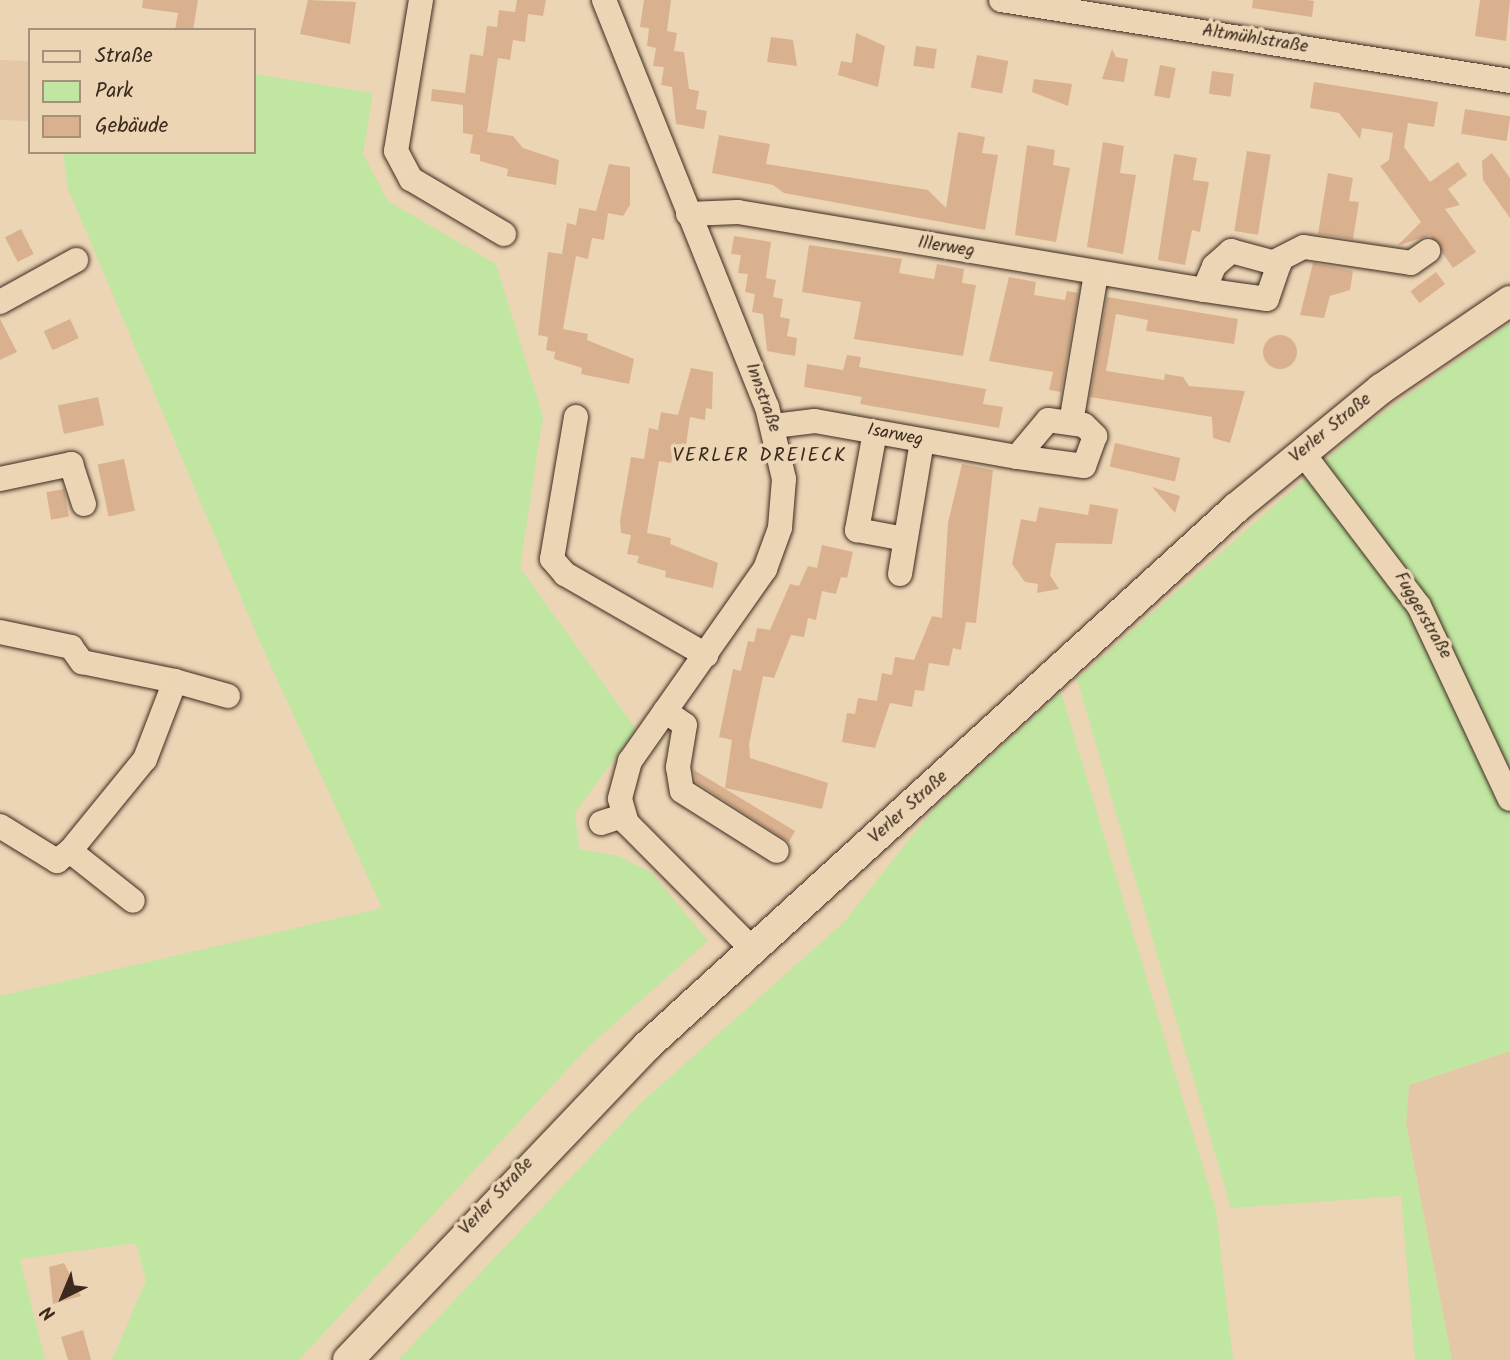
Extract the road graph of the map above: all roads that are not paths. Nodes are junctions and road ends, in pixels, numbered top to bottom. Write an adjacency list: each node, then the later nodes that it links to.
1 (421, 0): 7 (street)
2 (604, 0): 6 (street, Innstraße)
3 (1001, 0): 4 (street, Altmühlstraße)
4 (1116, 9): 5 (street, Altmühlstraße)
5 (1510, 81)
6 (688, 214): 11 (street, Illerweg); 17 (street, Innstraße)
7 (503, 234)
8 (1428, 251): 10 (street)
9 (76, 260): 14 (street)
10 (1276, 261): 12 (street); 12 (street, Illerweg)
11 (1096, 273): 12 (street, Illerweg); 16 (street)
12 (1204, 290)
13 (1510, 301): 20 (main road, Verler Straße)
14 (0, 302)
15 (576, 417): 27 (street)
16 (1071, 423): 21 (street); 21 (street, Isarweg)
17 (774, 426): 18 (street, Isarweg); 27 (street, Innstraße)
18 (874, 432): 19 (street, Isarweg); 24 (street)
19 (922, 441): 21 (street, Isarweg); 24 (street)
20 (1302, 452): 31 (street, Fuggerstraße); 36 (main road, Verler Straße)
21 (1017, 457)
22 (0, 479): 23 (street)
23 (84, 504)
24 (905, 538): 25 (street)
25 (900, 573)
26 (0, 632): 28 (street)
27 (706, 655): 30 (street, Innstraße)
28 (175, 681): 29 (street); 33 (street)
29 (228, 696)
30 (665, 711): 34 (street); 36 (street, Innstraße)
31 (1510, 799)
32 (0, 826): 33 (street)
33 (70, 851): 35 (street)
34 (777, 851)
35 (133, 901)
36 (753, 950): 37 (main road, Verler Straße)
37 (348, 1360)

